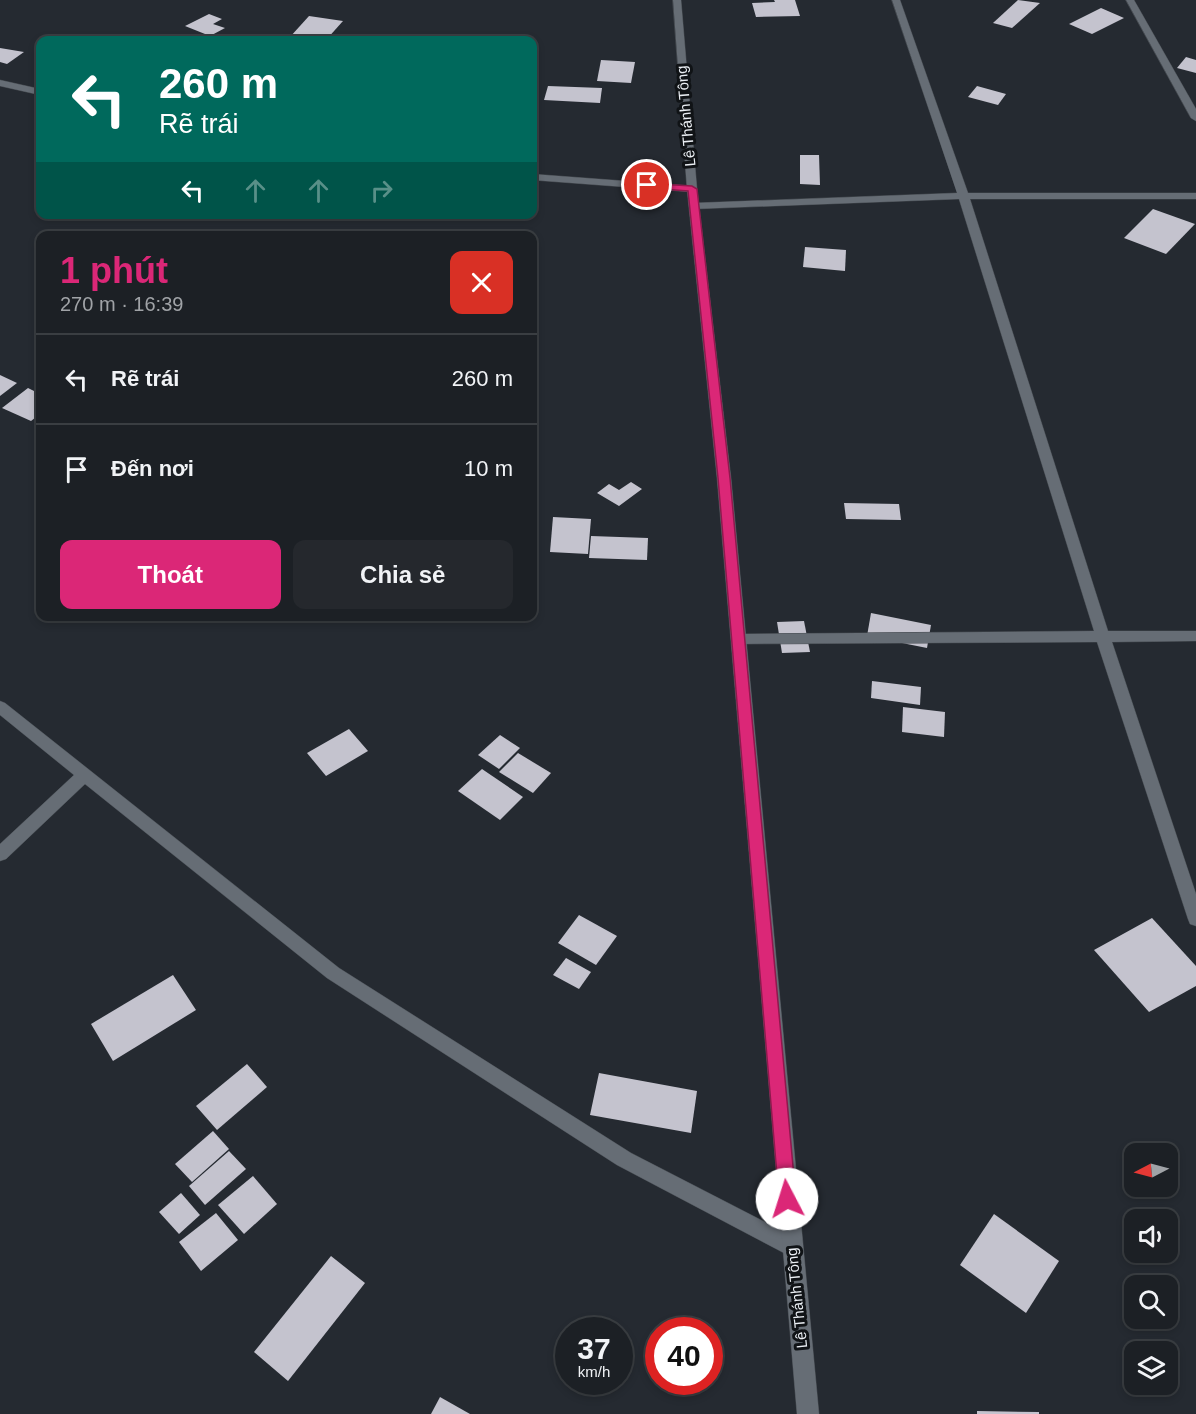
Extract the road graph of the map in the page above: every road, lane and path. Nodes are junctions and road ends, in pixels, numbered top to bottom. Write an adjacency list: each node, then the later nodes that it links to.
1 (677, 0): 8 (street, Lê Thánh Tông)
2 (896, 0): 9 (street)
3 (1130, 0): 6 (street)
4 (0, 83): 5 (street)
5 (36, 91)
6 (1196, 118)
7 (537, 177): 8 (street)
8 (692, 189): 11 (street, Lê Thánh Tông)
9 (964, 196): 10 (street); 11 (street); 13 (street)
10 (1196, 196)
11 (694, 206): 14 (street, Lê Thánh Tông)
12 (1196, 636): 13 (street)
13 (1103, 637): 14 (street); 18 (street)
14 (739, 639): 19 (street, Lê Thánh Tông)
15 (0, 707): 16 (street)
16 (85, 776): 17 (street); 19 (street)
17 (0, 854)
18 (1196, 919)
19 (791, 1246): 20 (street, Lê Thánh Tông)
20 (808, 1414)

